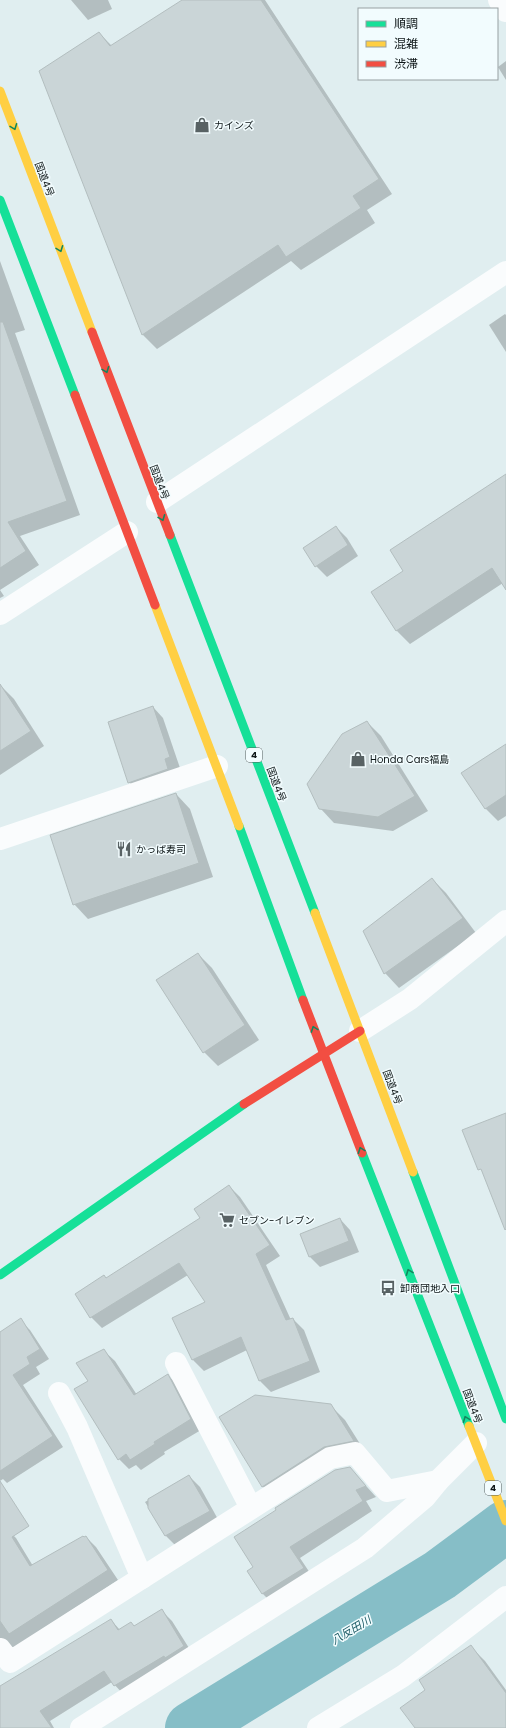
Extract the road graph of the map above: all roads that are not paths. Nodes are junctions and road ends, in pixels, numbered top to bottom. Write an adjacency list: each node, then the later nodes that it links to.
1 (499, 0): 2 (street)
2 (506, 11)
3 (0, 91): 6 (main road, 国道4号 / 4, one-way to 6)
4 (0, 200): 7 (main road, 国道4号 / 4)
5 (506, 272): 6 (street)
6 (156, 502): 12 (main road, 国道4号 / 4, one-way to 12)
7 (127, 532): 8 (street); 9 (main road, 国道4号 / 4)
8 (0, 614)
9 (217, 766): 10 (street); 13 (main road, 国道4号 / 4, one-way to 9)
10 (0, 839)
11 (506, 921): 12 (street)
12 (360, 1031): 13 (main road); 17 (main road, 国道4号 / 4)
13 (323, 1053): 14 (main road); 18 (main road, 国道4号 / 4, one-way to 13)
14 (0, 1275)
15 (176, 1363): 20 (street)
16 (59, 1393): 22 (street)
17 (505, 1414)
18 (478, 1449): 19 (street); 21 (main road, 国道4号 / 4)
19 (438, 1481): 20 (street); 25 (street)
20 (251, 1508): 22 (street)
21 (506, 1521)
22 (142, 1578): 24 (street)
23 (506, 1597): 26 (street)
24 (0, 1649)
25 (81, 1728)
26 (318, 1728)

